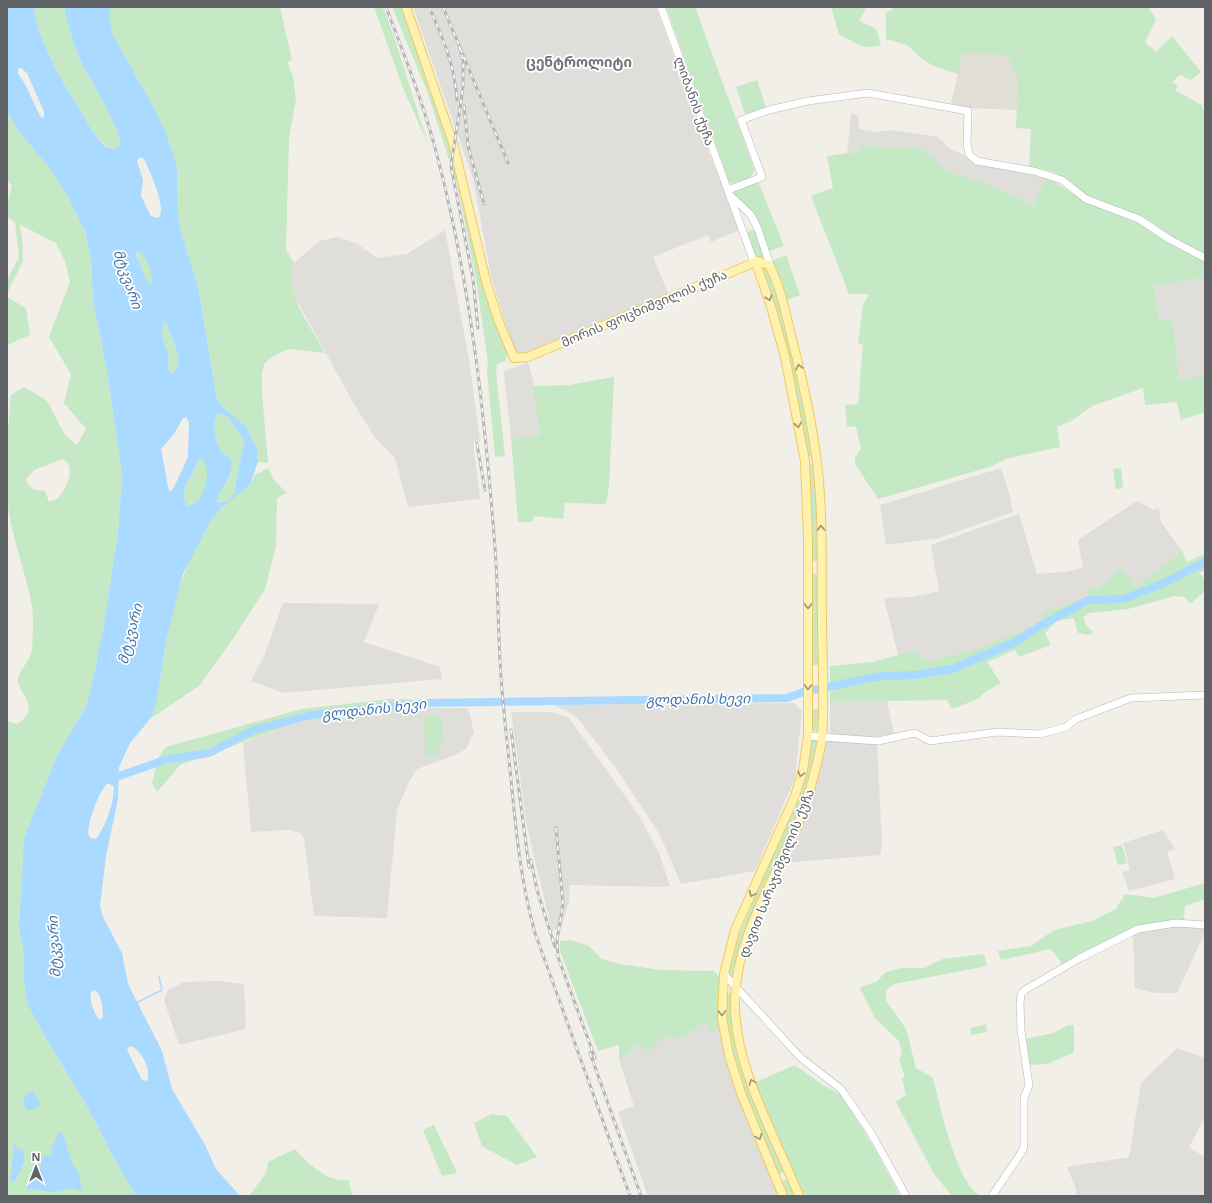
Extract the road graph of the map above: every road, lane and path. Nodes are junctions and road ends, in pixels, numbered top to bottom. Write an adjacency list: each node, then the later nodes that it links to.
1 (406, 7): 7 (main road, მორის ფოცხიშვილის ქუჩა)
2 (661, 7): 3 (street, ლიბანის ქუჩა)
3 (729, 193): 4 (street, ლიბანის ქუჩა); 5 (street, ლიბანის ქუჩა); 6 (street)
4 (758, 229): 5 (street); 8 (street, ლიბანის ქუჩა)
5 (744, 234): 7 (street, ლიბანის ქუჩა)
6 (1205, 258)
7 (754, 262): 8 (main road); 10 (main road, დავით სარაჯიშვილის ქუჩა, one-way to 10)
8 (771, 268): 11 (main road, დავით სარაჯიშვილის ქუჩა, one-way to 8)
9 (1205, 695): 11 (street)
10 (808, 736): 11 (street); 13 (main road, დავით სარაჯიშვილის ქუჩა, one-way to 13)
11 (822, 737): 15 (main road, დავით სარაჯიშვილის ქუჩა)
12 (1205, 925): 23 (street)
13 (724, 974): 14 (main road, დავით სარაჯიშვილის ქუჩა); 15 (street)
14 (722, 990): 15 (main road); 17 (main road, დავით სარაჯიშვილის ქუჩა, one-way to 17)
15 (737, 991): 16 (main road, დავით სარაჯიშვილის ქუჩა, one-way to 15); 22 (street)
16 (786, 1166): 17 (main road); 18 (main road, დავით სარაჯიშვილის ქუჩა)
17 (773, 1172): 19 (main road, დავით სარაჯიშვილის ქუჩა)
18 (792, 1179): 19 (main road); 21 (main road, დავით სარაჯიშვილის ქუჩა)
19 (777, 1183): 20 (main road, დავით სარაჯიშვილის ქუჩა)
20 (783, 1196)
21 (799, 1196)
22 (906, 1196)
23 (992, 1196)

